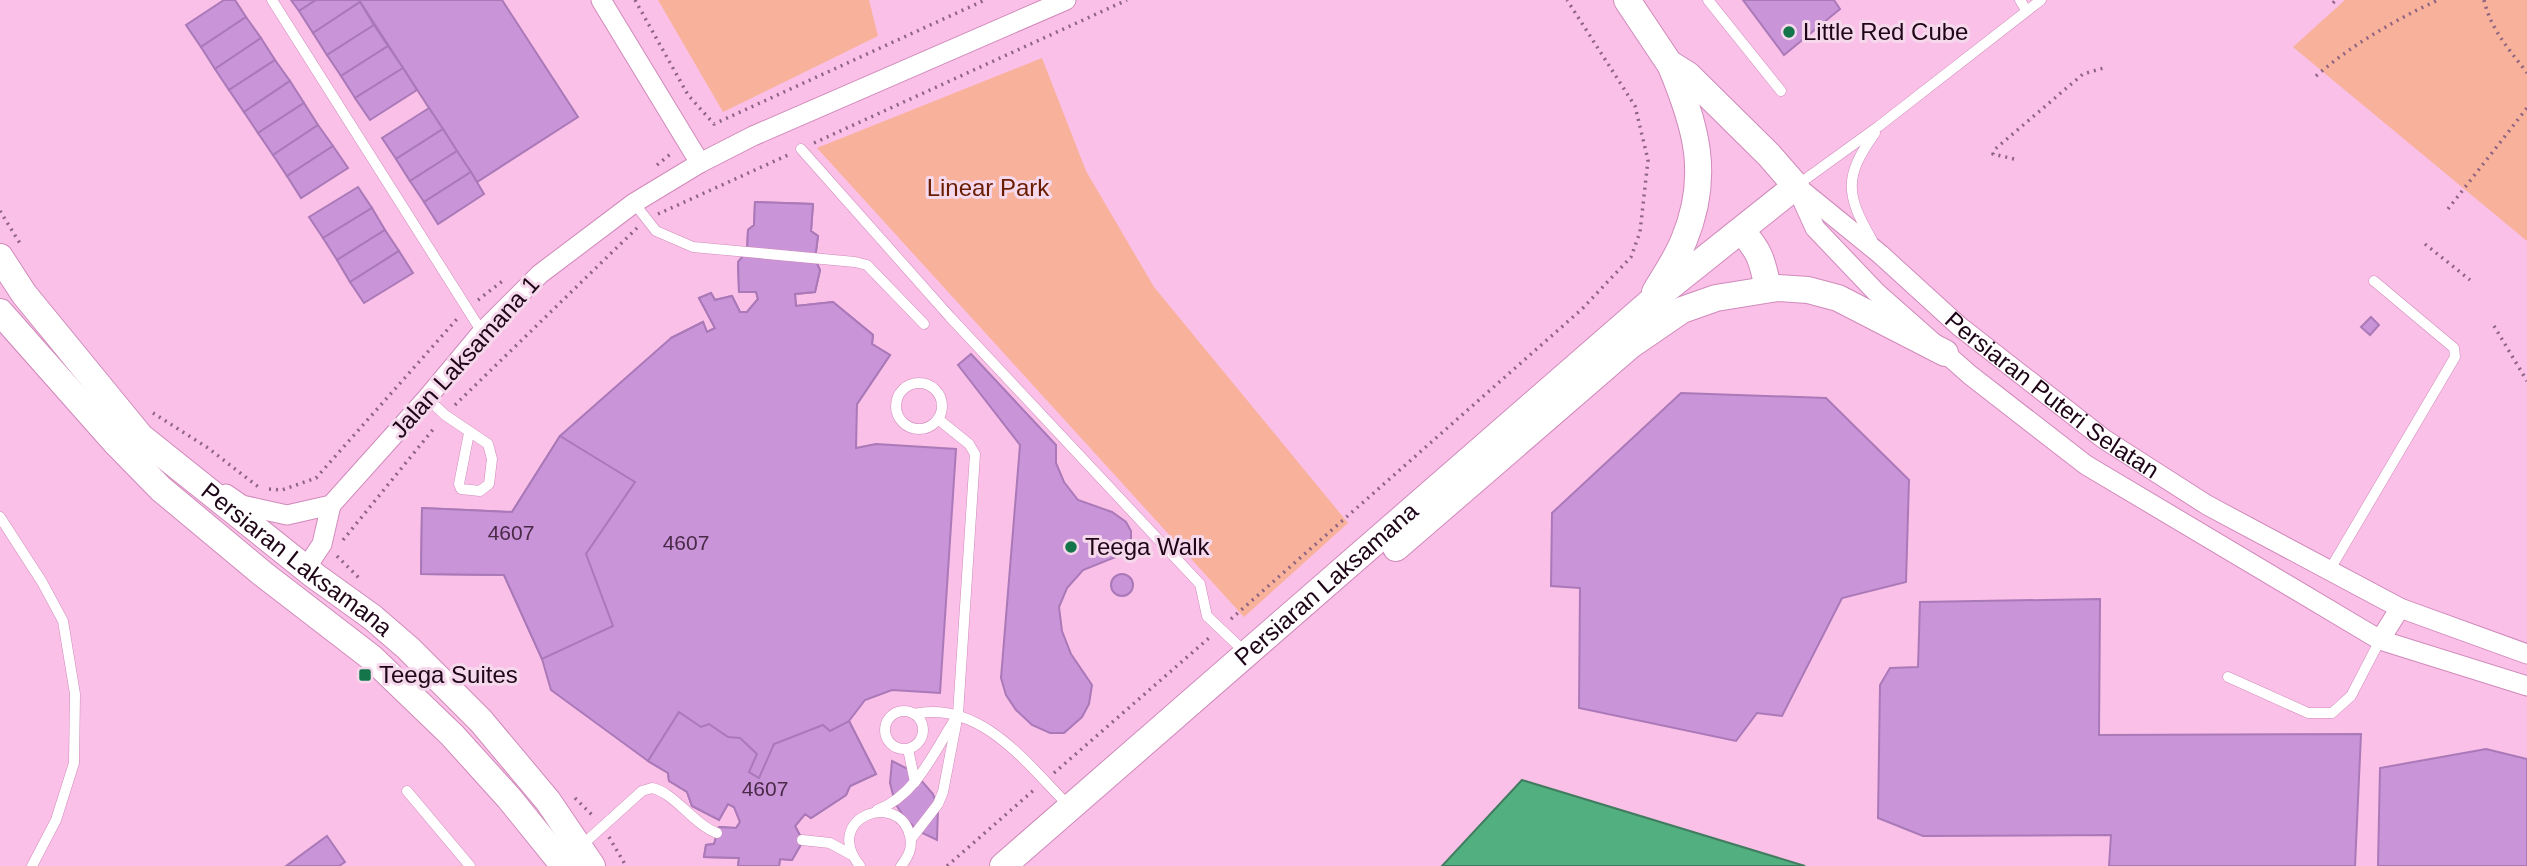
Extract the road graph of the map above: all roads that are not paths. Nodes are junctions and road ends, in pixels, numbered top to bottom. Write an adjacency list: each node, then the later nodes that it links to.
1 (272, 0): 24 (lane)
2 (601, 0): 13 (street)
3 (1708, 0): 10 (lane)
4 (2020, 0): 8 (lane)
5 (2041, 0): 8 (lane)
6 (1063, 1): 13 (street, Jalan Laksamana 1)
7 (1634, 6): 9 (street, Persiaran Puteri Selatan)
8 (2026, 10): 11 (lane)
9 (1669, 63): 14 (street, Persiaran Puteri Selatan); 21 (street)
10 (1781, 91)
11 (1879, 127): 14 (lane); 18 (lane)
12 (802, 149): 37 (lane)
13 (700, 163): 15 (street, Jalan Laksamana 1)
14 (1796, 186): 16 (street, Persiaran Laksamana); 18 (street, Persiaran Puteri Selatan); 25 (street, Persiaran Puteri Selatan)
15 (634, 203): 23 (lane); 24 (street, Jalan Laksamana 1)
16 (1741, 231): 20 (street); 21 (street, Persiaran Laksamana)
17 (11, 251): 29 (street, Persiaran Laksamana)
18 (1880, 254): 33 (street, Persiaran Puteri Selatan)
19 (2374, 281): 33 (lane)
20 (1768, 289): 25 (street); 57 (street)
21 (1648, 304): 37 (street, Persiaran Laksamana)
22 (0, 312): 51 (street, Persiaran Laksamana)
23 (924, 324)
24 (482, 332): 26 (street, Jalan Laksamana 1)
25 (1945, 354): 35 (street, Persiaran Puteri Selatan)
26 (427, 398): 28 (lane); 30 (street, Jalan Laksamana 1)
27 (938, 419): 27 (lane); 40 (lane)
28 (469, 433): 28 (lane)
29 (141, 437): 30 (street); 32 (street, Persiaran Laksamana)
30 (331, 505): 32 (street)
31 (0, 517): 52 (lane)
32 (306, 568): 51 (street, Persiaran Laksamana)
33 (2329, 571): 34 (street, Persiaran Puteri Selatan)
34 (2400, 608): 35 (street); 36 (street, Persiaran Puteri Selatan)
35 (2380, 640): 38 (lane); 39 (street, Persiaran Puteri Selatan)
36 (2527, 653)
37 (1247, 654): 45 (street, Persiaran Laksamana)
38 (2228, 677)
39 (2527, 687)
40 (958, 714): 41 (lane); 43 (lane); 45 (lane); 48 (lane)
41 (914, 715): 42 (lane); 42 (lane)
42 (908, 748): 43 (lane)
43 (915, 782): 46 (lane)
44 (407, 791): 53 (lane)
45 (1070, 808): 56 (street, Persiaran Laksamana)
46 (867, 814): 48 (lane); 50 (lane)
47 (718, 833): 51 (lane)
48 (911, 839): 55 (lane)
49 (802, 840): 50 (lane)
50 (850, 854): 54 (lane)
51 (579, 859)
52 (32, 866)
53 (470, 866)
54 (860, 866)
55 (901, 866)
56 (1003, 866)
57 (1030, 866)

